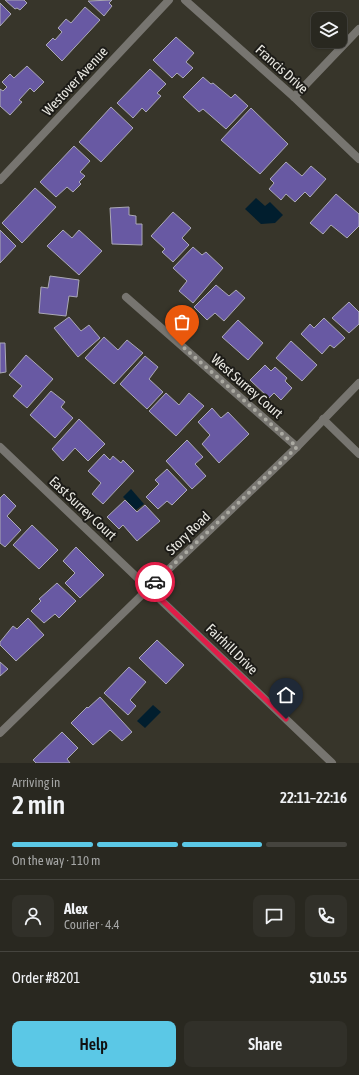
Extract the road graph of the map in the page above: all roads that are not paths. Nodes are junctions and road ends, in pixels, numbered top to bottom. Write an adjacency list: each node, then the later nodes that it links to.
1 (169, 0): 6 (street, Westover Avenue)
2 (185, 0): 4 (street, Francis Drive)
3 (359, 29): 4 (street)
4 (294, 97): 5 (street, Francis Drive)
5 (359, 159)
6 (0, 180)
7 (126, 297): 11 (street, West Surrey Court)
8 (359, 383): 9 (street, Story Road)
9 (323, 419): 11 (street, Story Road); 12 (street)
10 (0, 447): 13 (street, East Surrey Court)
11 (297, 447): 13 (street, Story Road)
12 (359, 454)
13 (149, 588): 14 (street, Story Road); 15 (street, Fairhill Drive)
14 (0, 733)
15 (332, 763)

